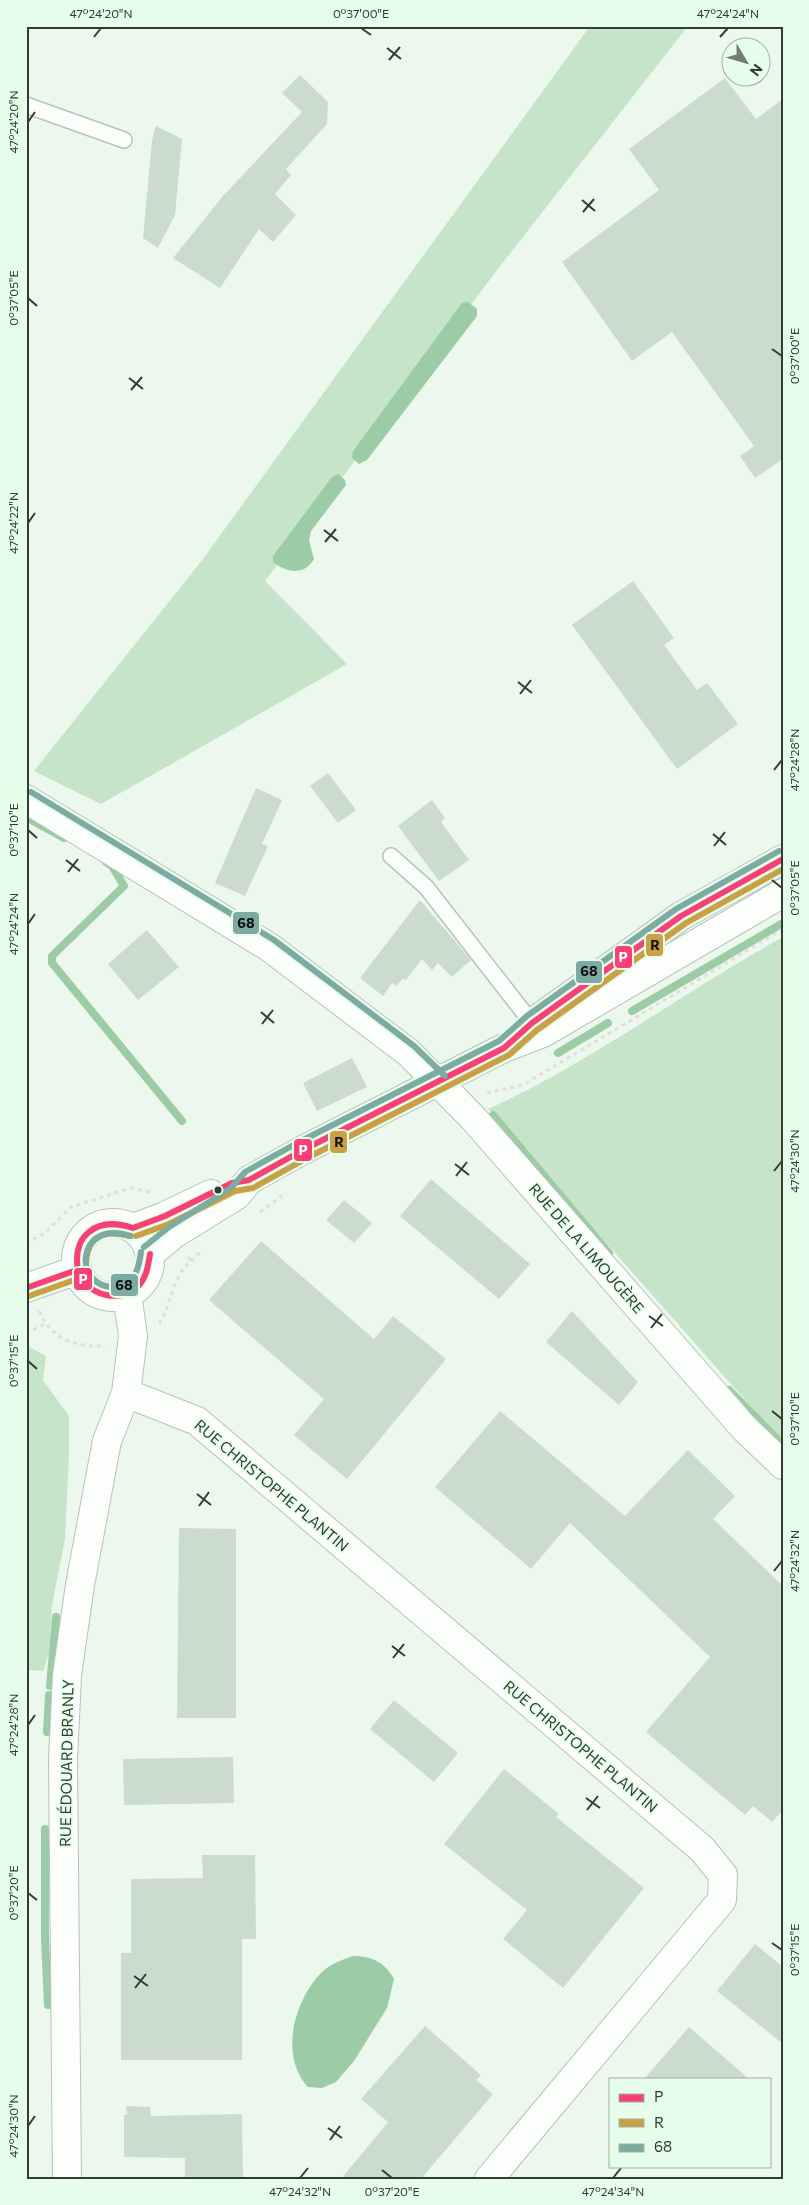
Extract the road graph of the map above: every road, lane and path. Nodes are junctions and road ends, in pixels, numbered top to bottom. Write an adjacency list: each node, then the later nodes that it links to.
1 (26, 105): 2 (lane)
2 (124, 140)
3 (26, 799): 10 (street, RUE DE LA LIMOUGÈRE)
4 (391, 856): 8 (lane)
5 (783, 859): 8 (street)
6 (783, 894): 9 (street)
7 (783, 930): 11 (path)
8 (532, 1023): 9 (street)
9 (504, 1048): 10 (street)
10 (435, 1079): 12 (street); 26 (street, RUE DE LA LIMOUGÈRE)
11 (483, 1094)
12 (249, 1180): 14 (street); 17 (street)
13 (154, 1196): 15 (path)
14 (133, 1228): 17 (street); 18 (street)
15 (26, 1243)
16 (185, 1253): 22 (path)
17 (150, 1254): 19 (street)
18 (77, 1270): 19 (street); 20 (street)
19 (127, 1294): 25 (street, RUE ÉDOUARD BRANLY)
20 (32, 1298): 21 (path)
21 (45, 1324): 23 (path); 24 (path)
22 (156, 1328)
23 (26, 1333)
24 (105, 1346)
25 (126, 1393): 27 (street, RUE ÉDOUARD BRANLY); 28 (street, RUE CHRISTOPHE PLANTIN)
26 (783, 1465)
27 (67, 2179)
28 (490, 2179)

